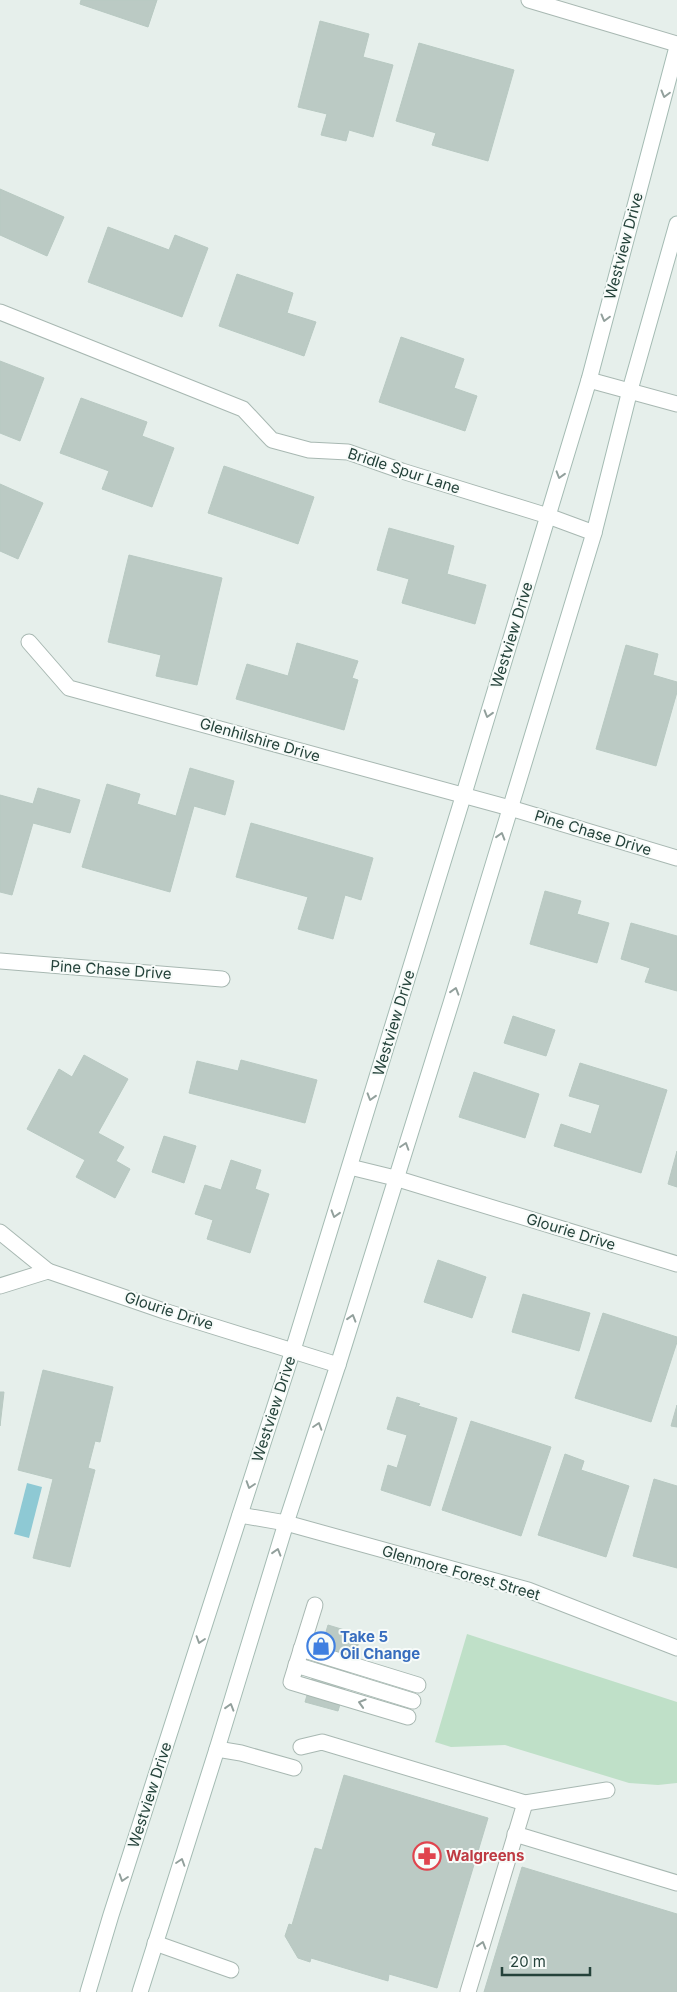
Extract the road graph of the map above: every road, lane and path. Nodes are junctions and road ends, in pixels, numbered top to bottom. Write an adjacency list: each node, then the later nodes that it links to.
1 (529, 0): 2 (main road)
2 (677, 45): 5 (main road, Westview Drive, one-way to 5)
3 (677, 224): 6 (main road)
4 (0, 312): 8 (main road, Bridle Spur Lane)
5 (589, 380): 6 (main road); 8 (main road, Westview Drive, one-way to 8)
6 (630, 390): 7 (main road); 9 (main road)
7 (677, 404)
8 (548, 516): 9 (main road, Bridle Spur Lane); 11 (main road, Westview Drive, one-way to 11)
9 (594, 533): 12 (main road)
10 (29, 642): 11 (main road, Glenhilshire Drive)
11 (463, 796): 12 (main road, Glenhilshire Drive); 16 (main road, Westview Drive, one-way to 16)
12 (510, 808): 13 (main road, Pine Chase Drive); 17 (main road, one-way to 12)
13 (677, 858)
14 (0, 961): 15 (main road, Pine Chase Drive)
15 (222, 979)
16 (350, 1167): 17 (main road, Glourie Drive); 22 (main road, Westview Drive, one-way to 22)
17 (395, 1178): 19 (main road, Glourie Drive); 23 (main road, one-way to 17)
18 (0, 1232): 20 (main road)
19 (677, 1264)
20 (48, 1271): 21 (main road); 22 (main road, Glourie Drive)
21 (0, 1286)
22 (292, 1350): 23 (main road, Glourie Drive); 24 (main road, Westview Drive, one-way to 24)
23 (338, 1365): 25 (main road, one-way to 23)
24 (240, 1515): 25 (main road, Glenmore Forest Street); 42 (main road, Westview Drive, one-way to 42)
25 (286, 1523): 27 (main road, Glenmore Forest Street); 34 (main road, one-way to 25)
26 (315, 1605): 28 (main road)
27 (677, 1648)
28 (301, 1649): 29 (main road); 30 (main road)
29 (296, 1665): 31 (main road); 32 (main road, one-way to 29)
30 (418, 1685)
31 (413, 1701)
32 (408, 1717)
33 (301, 1747): 37 (main road)
34 (217, 1750): 35 (main road); 40 (main road, one-way to 34)
35 (294, 1768)
36 (607, 1790): 37 (main road)
37 (525, 1802): 38 (main road)
38 (515, 1834): 39 (main road); 44 (main road, one-way to 38)
39 (677, 1883)
40 (155, 1943): 41 (main road); 43 (main road)
41 (231, 1970)
42 (88, 1992)
43 (140, 1992)
44 (468, 1992)

